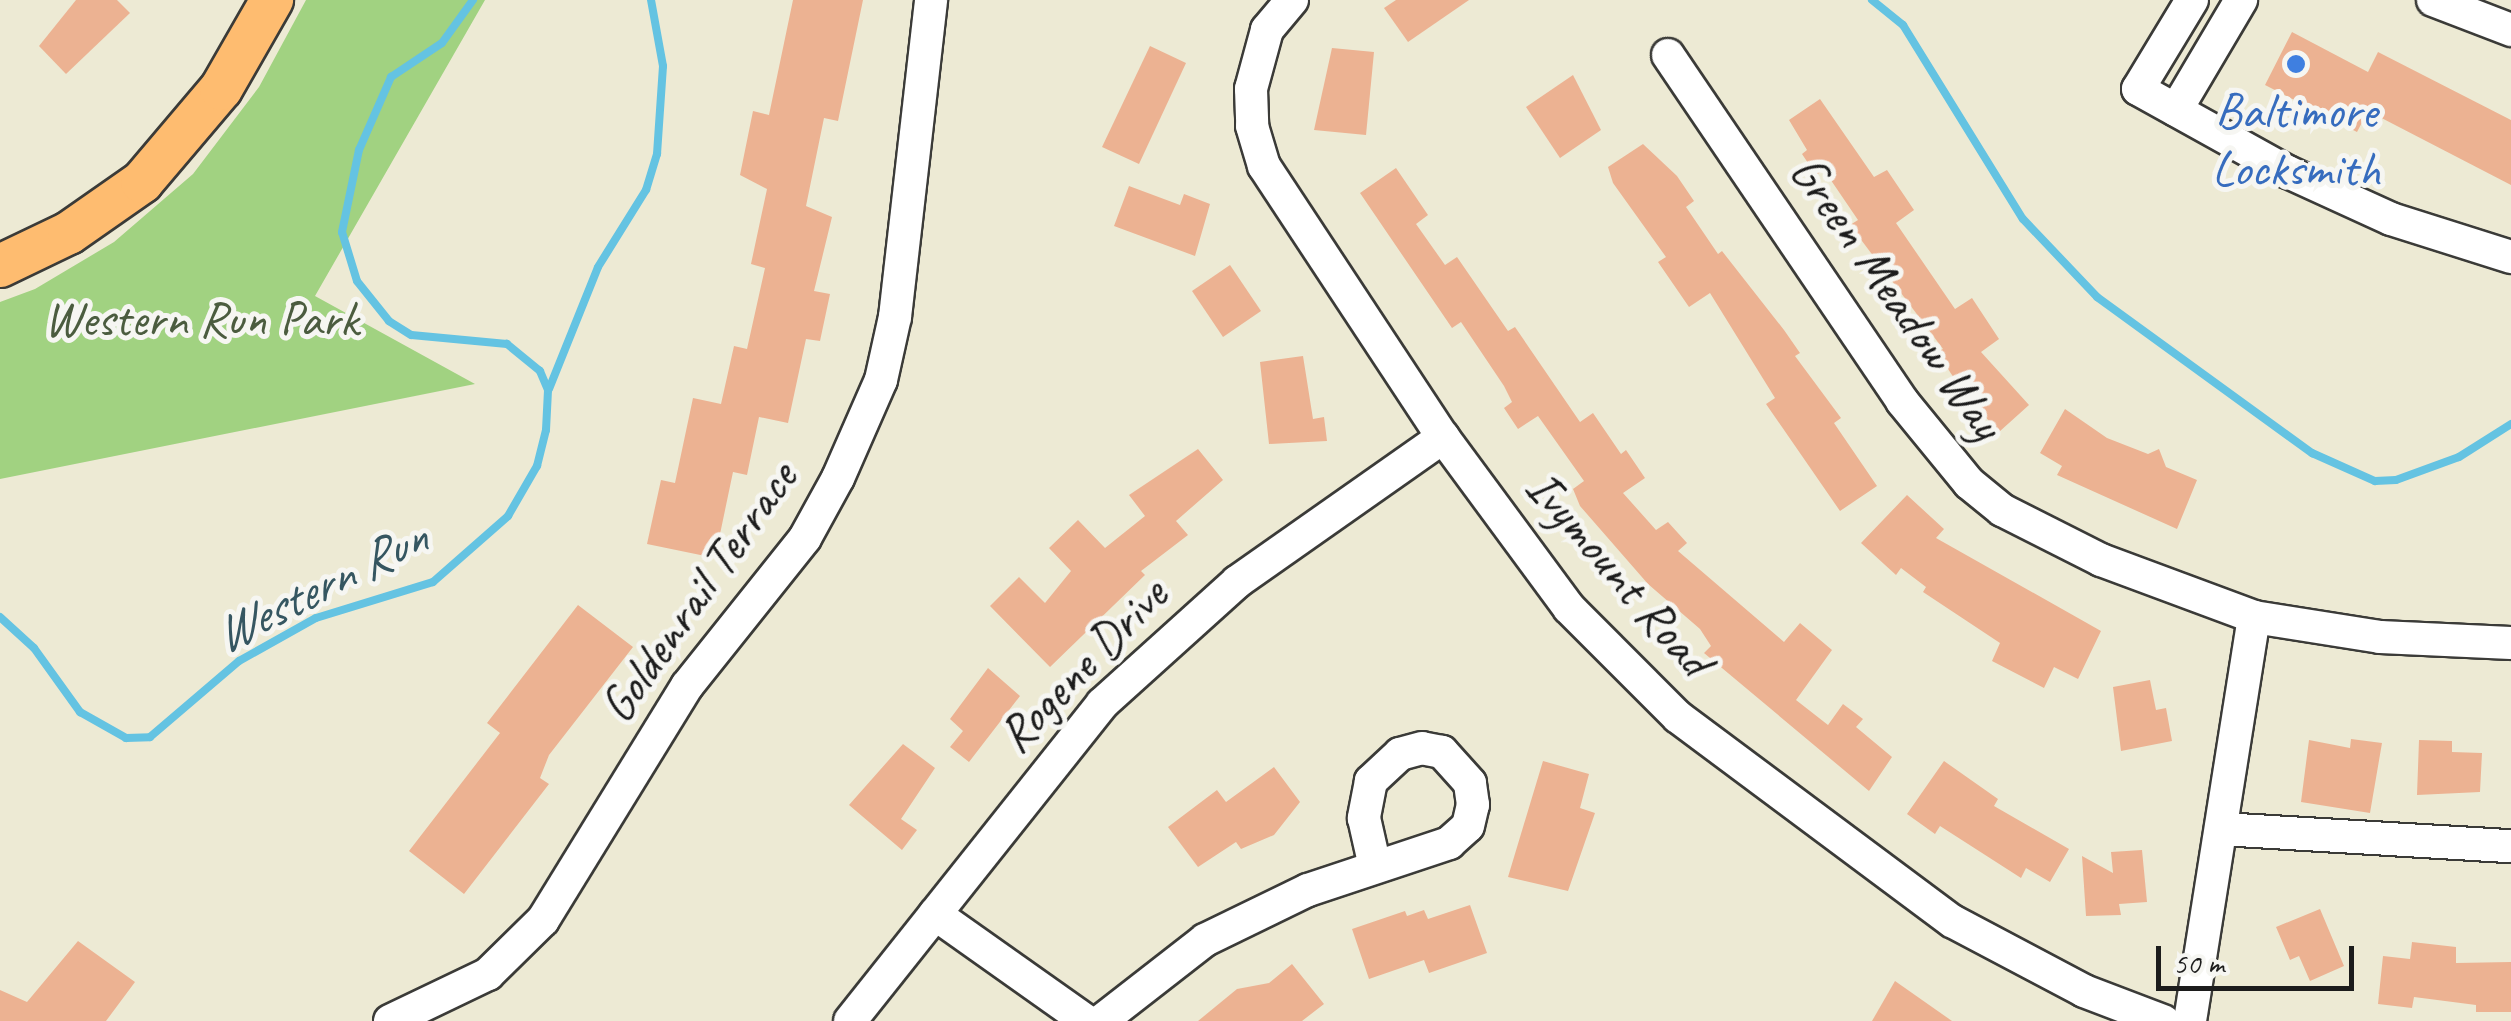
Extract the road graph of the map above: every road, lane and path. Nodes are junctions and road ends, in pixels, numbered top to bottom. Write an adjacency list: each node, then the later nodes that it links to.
1 (272, 0): 11 (main road)
2 (930, 0): 19 (street, Goldenrail Terrace)
3 (2192, 0): 9 (street)
4 (2241, 0): 9 (street)
5 (2433, 0): 7 (street)
6 (1289, 1): 12 (street, Ivymount Road)
7 (2511, 30)
8 (1668, 55): 13 (street, Green Meadow Way)
9 (2176, 110): 10 (street)
10 (2511, 257)
11 (0, 266)
12 (1443, 437): 18 (street, Rogene Drive); 23 (street, Ivymount Road)
13 (2254, 617): 14 (street, Green Meadow Way); 15 (street)
14 (2511, 643)
15 (2220, 829): 16 (street); 24 (street)
16 (2511, 846)
17 (1375, 867): 22 (street)
18 (935, 914): 20 (street, Rogene Drive); 21 (street)
19 (390, 1021)
20 (850, 1021)
21 (1086, 1021)
22 (1101, 1021)
23 (2164, 1021)
24 (2190, 1021)

